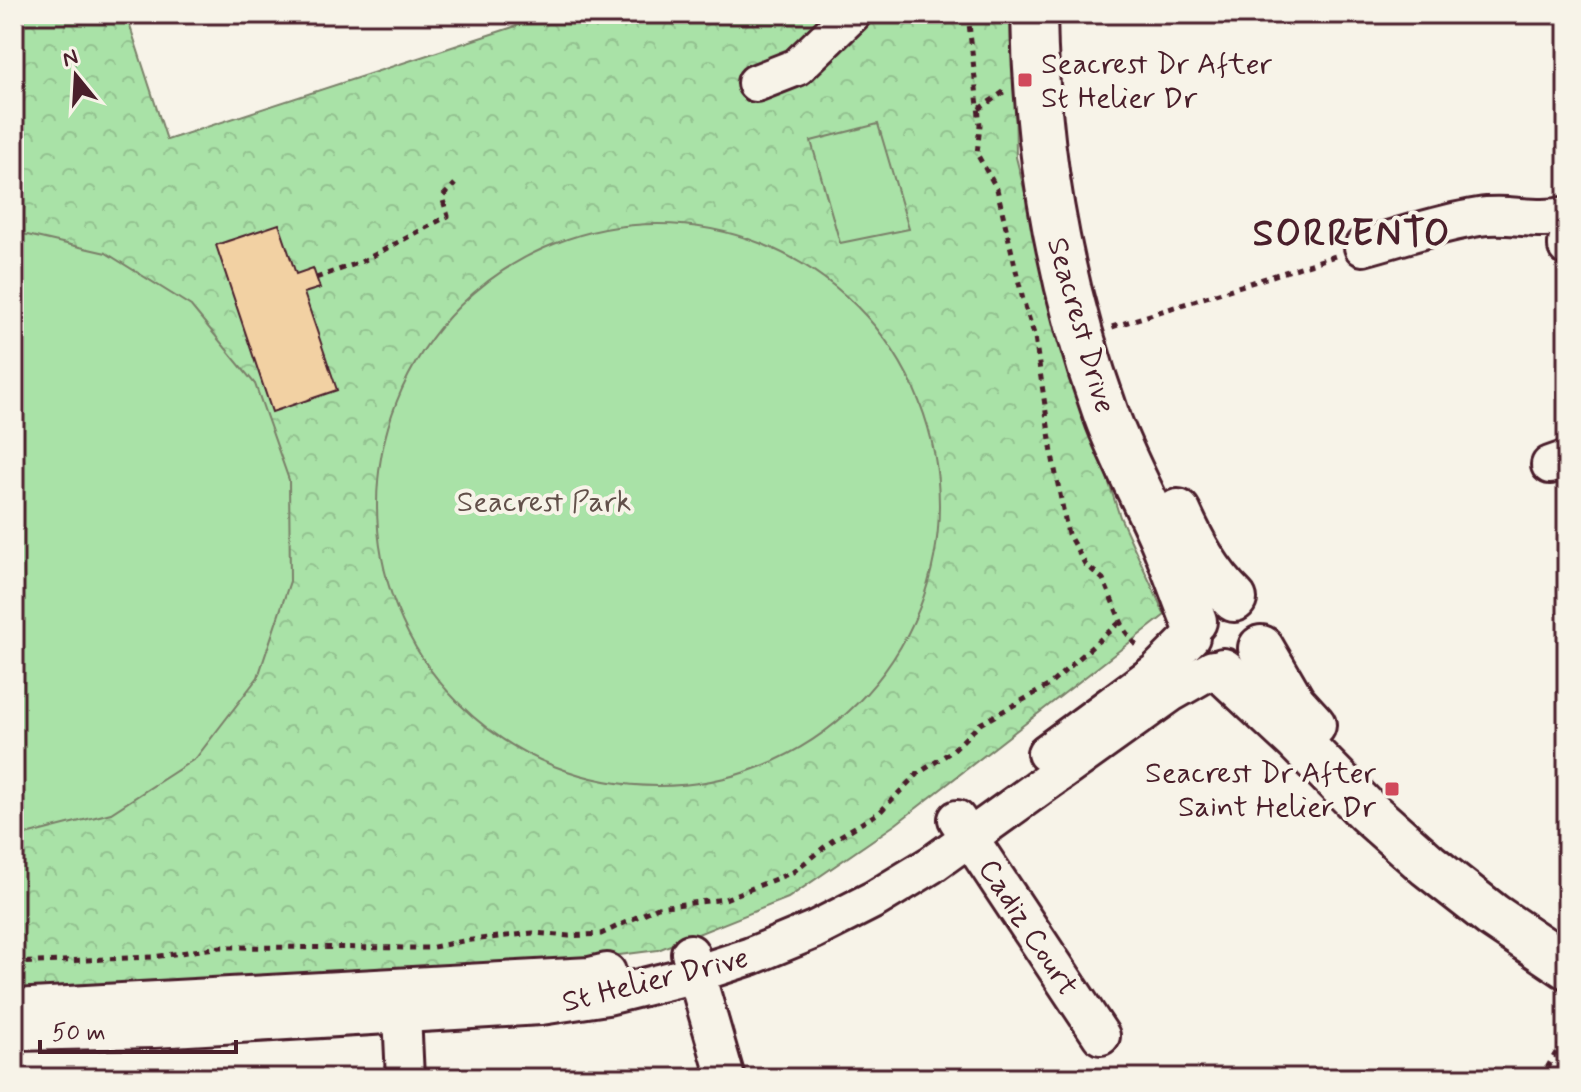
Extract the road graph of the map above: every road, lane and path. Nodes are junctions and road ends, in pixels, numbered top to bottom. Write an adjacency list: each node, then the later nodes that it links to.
1 (852, 14): 5 (street)
2 (968, 14): 16 (path)
3 (1034, 14): 13 (main road, Seacrest Drive)
4 (1055, 14): 10 (main road, Seacrest Drive)
5 (756, 83)
6 (455, 184): 9 (path)
7 (1567, 215): 8 (street)
8 (1363, 247): 10 (path)
9 (316, 278)
10 (1101, 330): 11 (main road, Seacrest Drive)
11 (1234, 599): 12 (main road); 13 (main road)
12 (1261, 648): 13 (main road); 15 (main road)
13 (1205, 650): 14 (street, St Helier Drive); 18 (main road, Seacrest Drive)
14 (963, 828): 17 (street, St Helier Drive); 23 (street, Cadiz Court)
15 (1567, 939)
16 (14, 963)
17 (693, 963): 19 (street, St Helier Drive); 25 (street)
18 (1567, 966)
19 (402, 1002): 20 (street, St Helier Drive); 21 (street, St Helier Drive); 24 (street)
20 (14, 1008)
21 (14, 1032)
22 (1567, 1034): 26 (path)
23 (1101, 1036)
24 (405, 1078)
25 (726, 1078)
26 (1541, 1078)

